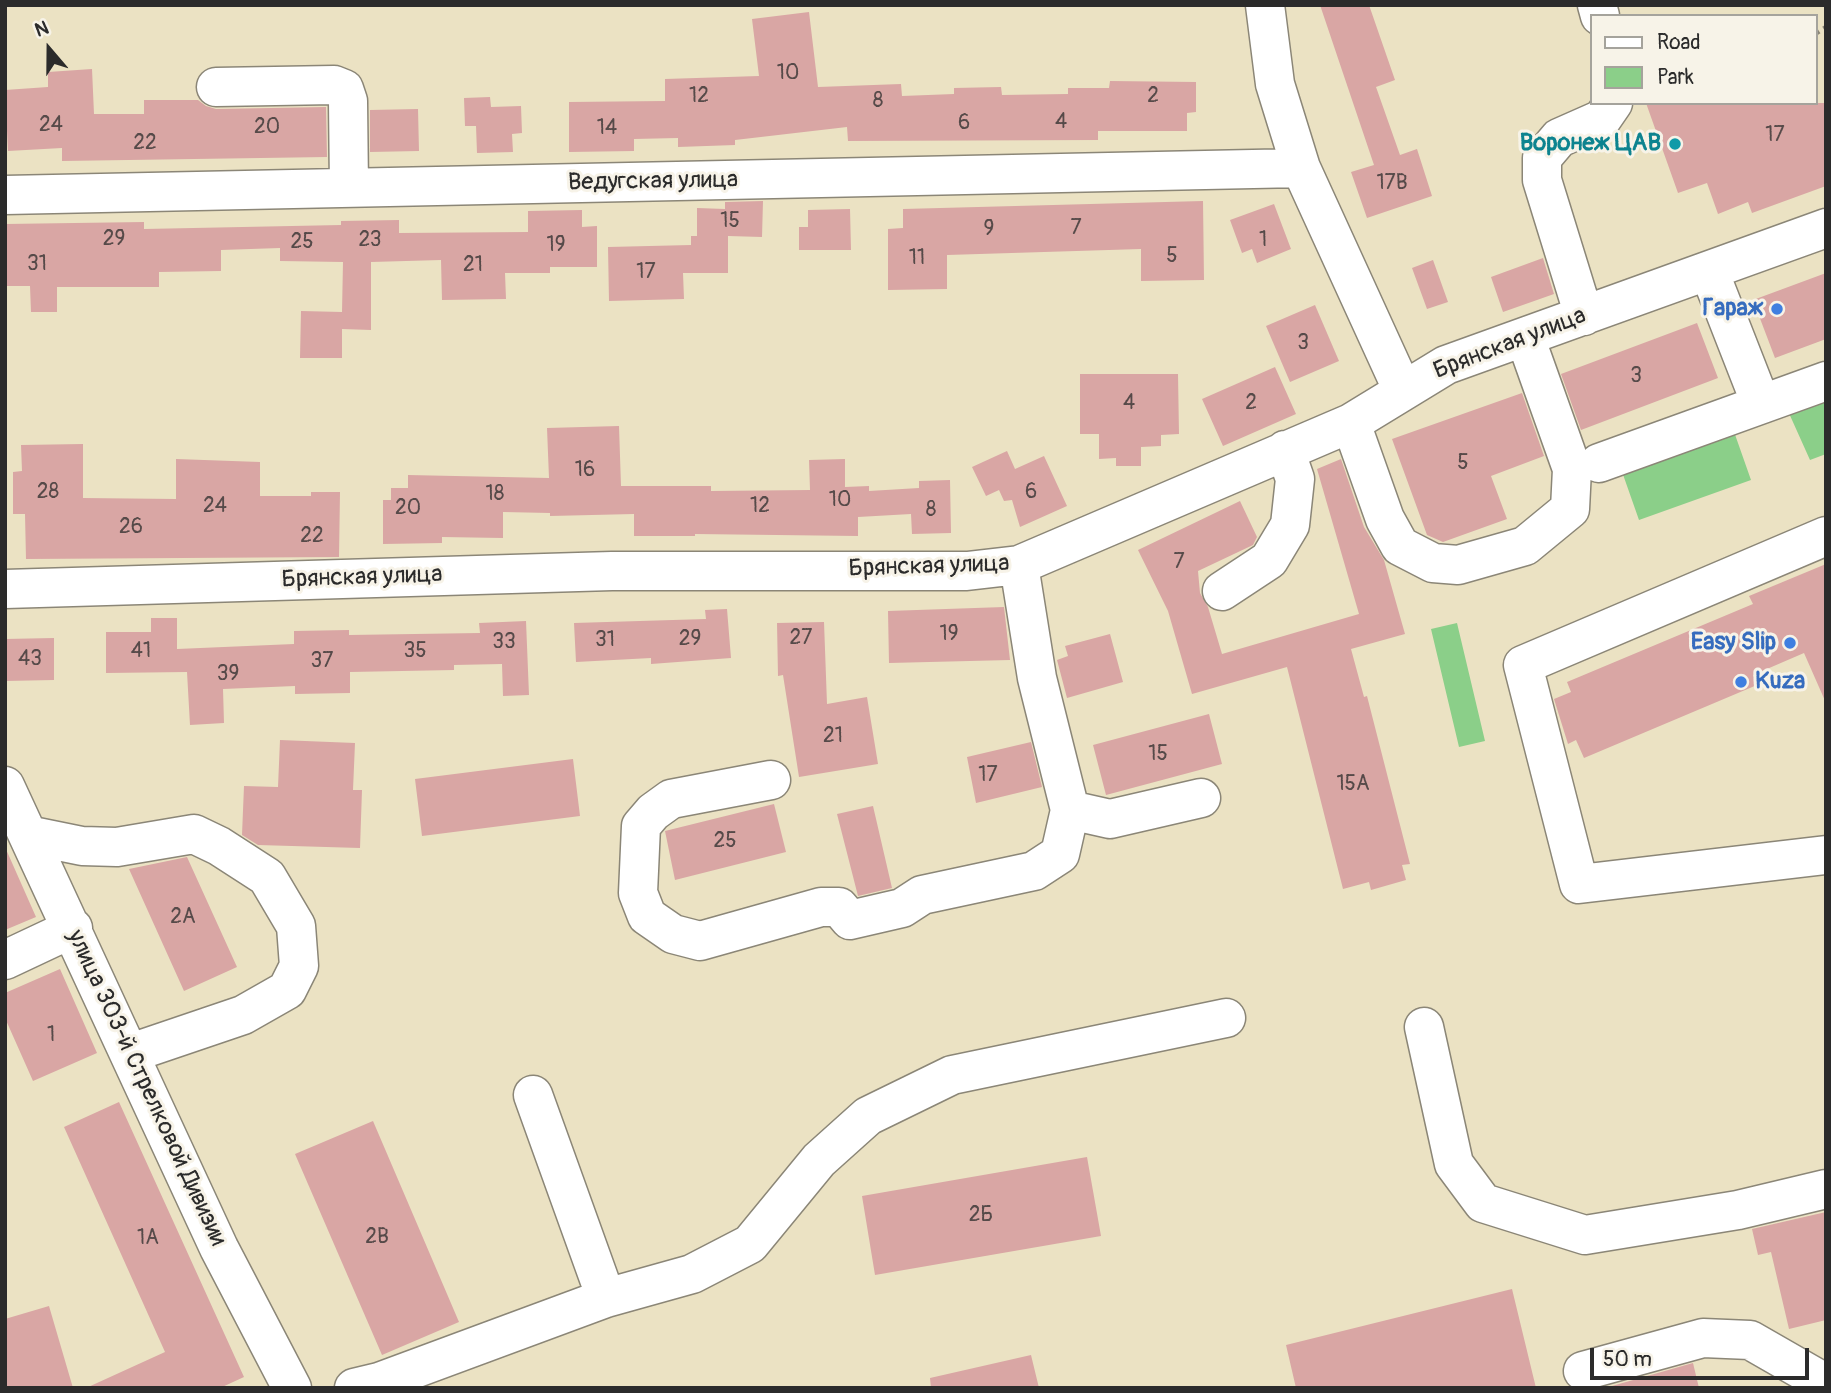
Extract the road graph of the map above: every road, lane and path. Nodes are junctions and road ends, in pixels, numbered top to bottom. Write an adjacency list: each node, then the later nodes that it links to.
1 (1265, 5): 4 (street)
2 (216, 87): 5 (street)
3 (1611, 105): 9 (street)
4 (1301, 168): 5 (street, Ведугская улица); 12 (street)
5 (349, 188): 6 (street, Ведугская улица)
6 (5, 195)
7 (1826, 228): 8 (street, Брянская улица)
8 (1709, 271): 9 (street, Брянская улица); 13 (street)
9 (1584, 316): 10 (street, Брянская улица)
10 (1525, 337): 12 (street, Брянская улица); 14 (street)
11 (1826, 381): 13 (street)
12 (1402, 389): 14 (street, Брянская улица)
13 (1762, 404): 16 (street)
14 (1351, 423): 15 (street, Брянская улица)
15 (1285, 450): 18 (street, Брянская улица); 20 (street)
16 (1599, 463)
17 (1826, 537): 26 (street)
18 (1019, 565): 19 (street, Брянская улица); 24 (street)
19 (5, 589)
20 (1222, 591)
21 (771, 780): 24 (street)
22 (5, 786): 25 (street, улица 303-й Стрелковой Дивизии)
23 (1201, 798): 24 (street)
24 (1070, 810)
25 (28, 835): 27 (street, улица 303-й Стрелковой Дивизии); 31 (street)
26 (1826, 855)
27 (73, 928): 28 (street); 31 (street, улица 303-й Стрелковой Дивизии)
28 (5, 960)
29 (1226, 1018): 34 (street)
30 (1424, 1027): 33 (street)
31 (131, 1052): 36 (street, улица 303-й Стрелковой Дивизии)
32 (533, 1095): 34 (street)
33 (1826, 1189)
34 (606, 1298): 37 (street)
35 (1583, 1371): 38 (street)
36 (292, 1388)
37 (354, 1388)
38 (1825, 1388)

